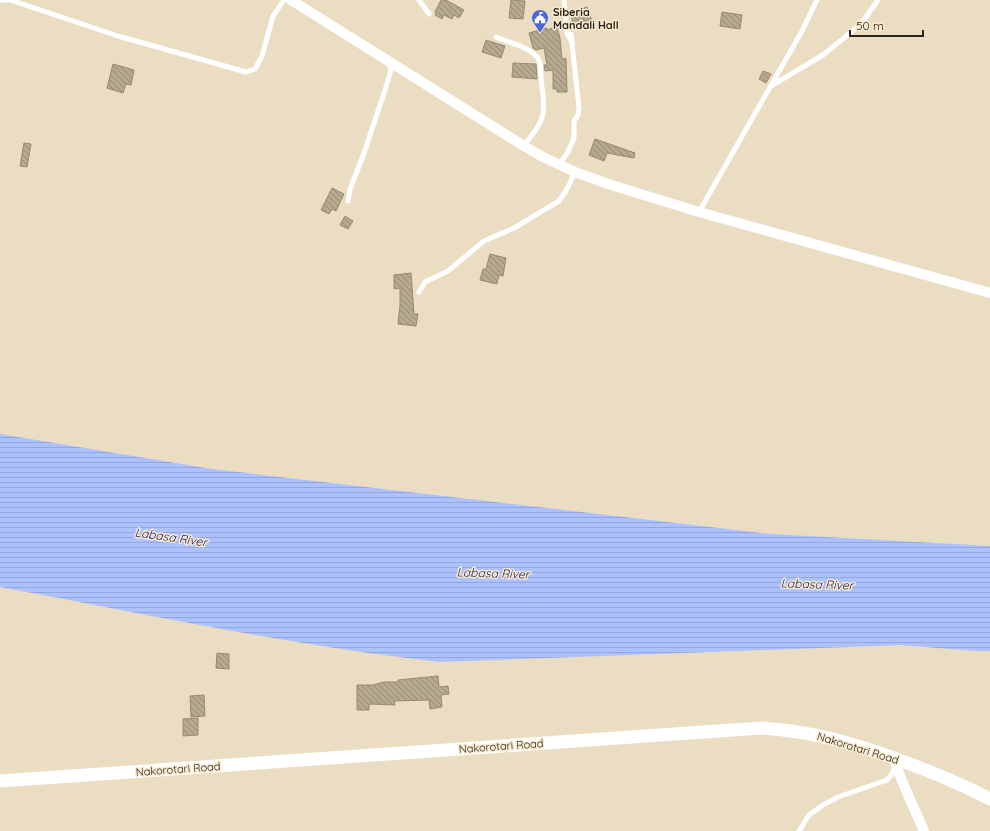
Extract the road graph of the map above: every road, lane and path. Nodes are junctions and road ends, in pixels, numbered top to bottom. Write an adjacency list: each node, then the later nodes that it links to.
1 (0, 0): 2 (lane)
2 (284, 0)
3 (291, 0): 12 (street)
4 (419, 0): 8 (lane)
5 (564, 0): 11 (lane)
6 (817, 0): 13 (lane)
7 (878, 0): 13 (lane)
8 (429, 14)
9 (572, 34): 11 (lane)
10 (496, 37): 14 (lane)
11 (571, 42): 15 (lane)
12 (389, 61): 14 (street); 17 (lane)
13 (770, 86): 18 (lane)
14 (524, 146): 15 (street)
15 (559, 165): 16 (street)
16 (575, 172): 18 (street); 19 (lane)
17 (348, 202)
18 (699, 212): 20 (street)
19 (419, 292)
20 (990, 293)
21 (894, 758): 22 (street, Nakorotari Road); 23 (street, Nakorotari Road); 24 (lane); 25 (street)
22 (0, 781)
23 (990, 799)
24 (799, 831)
25 (924, 831)

